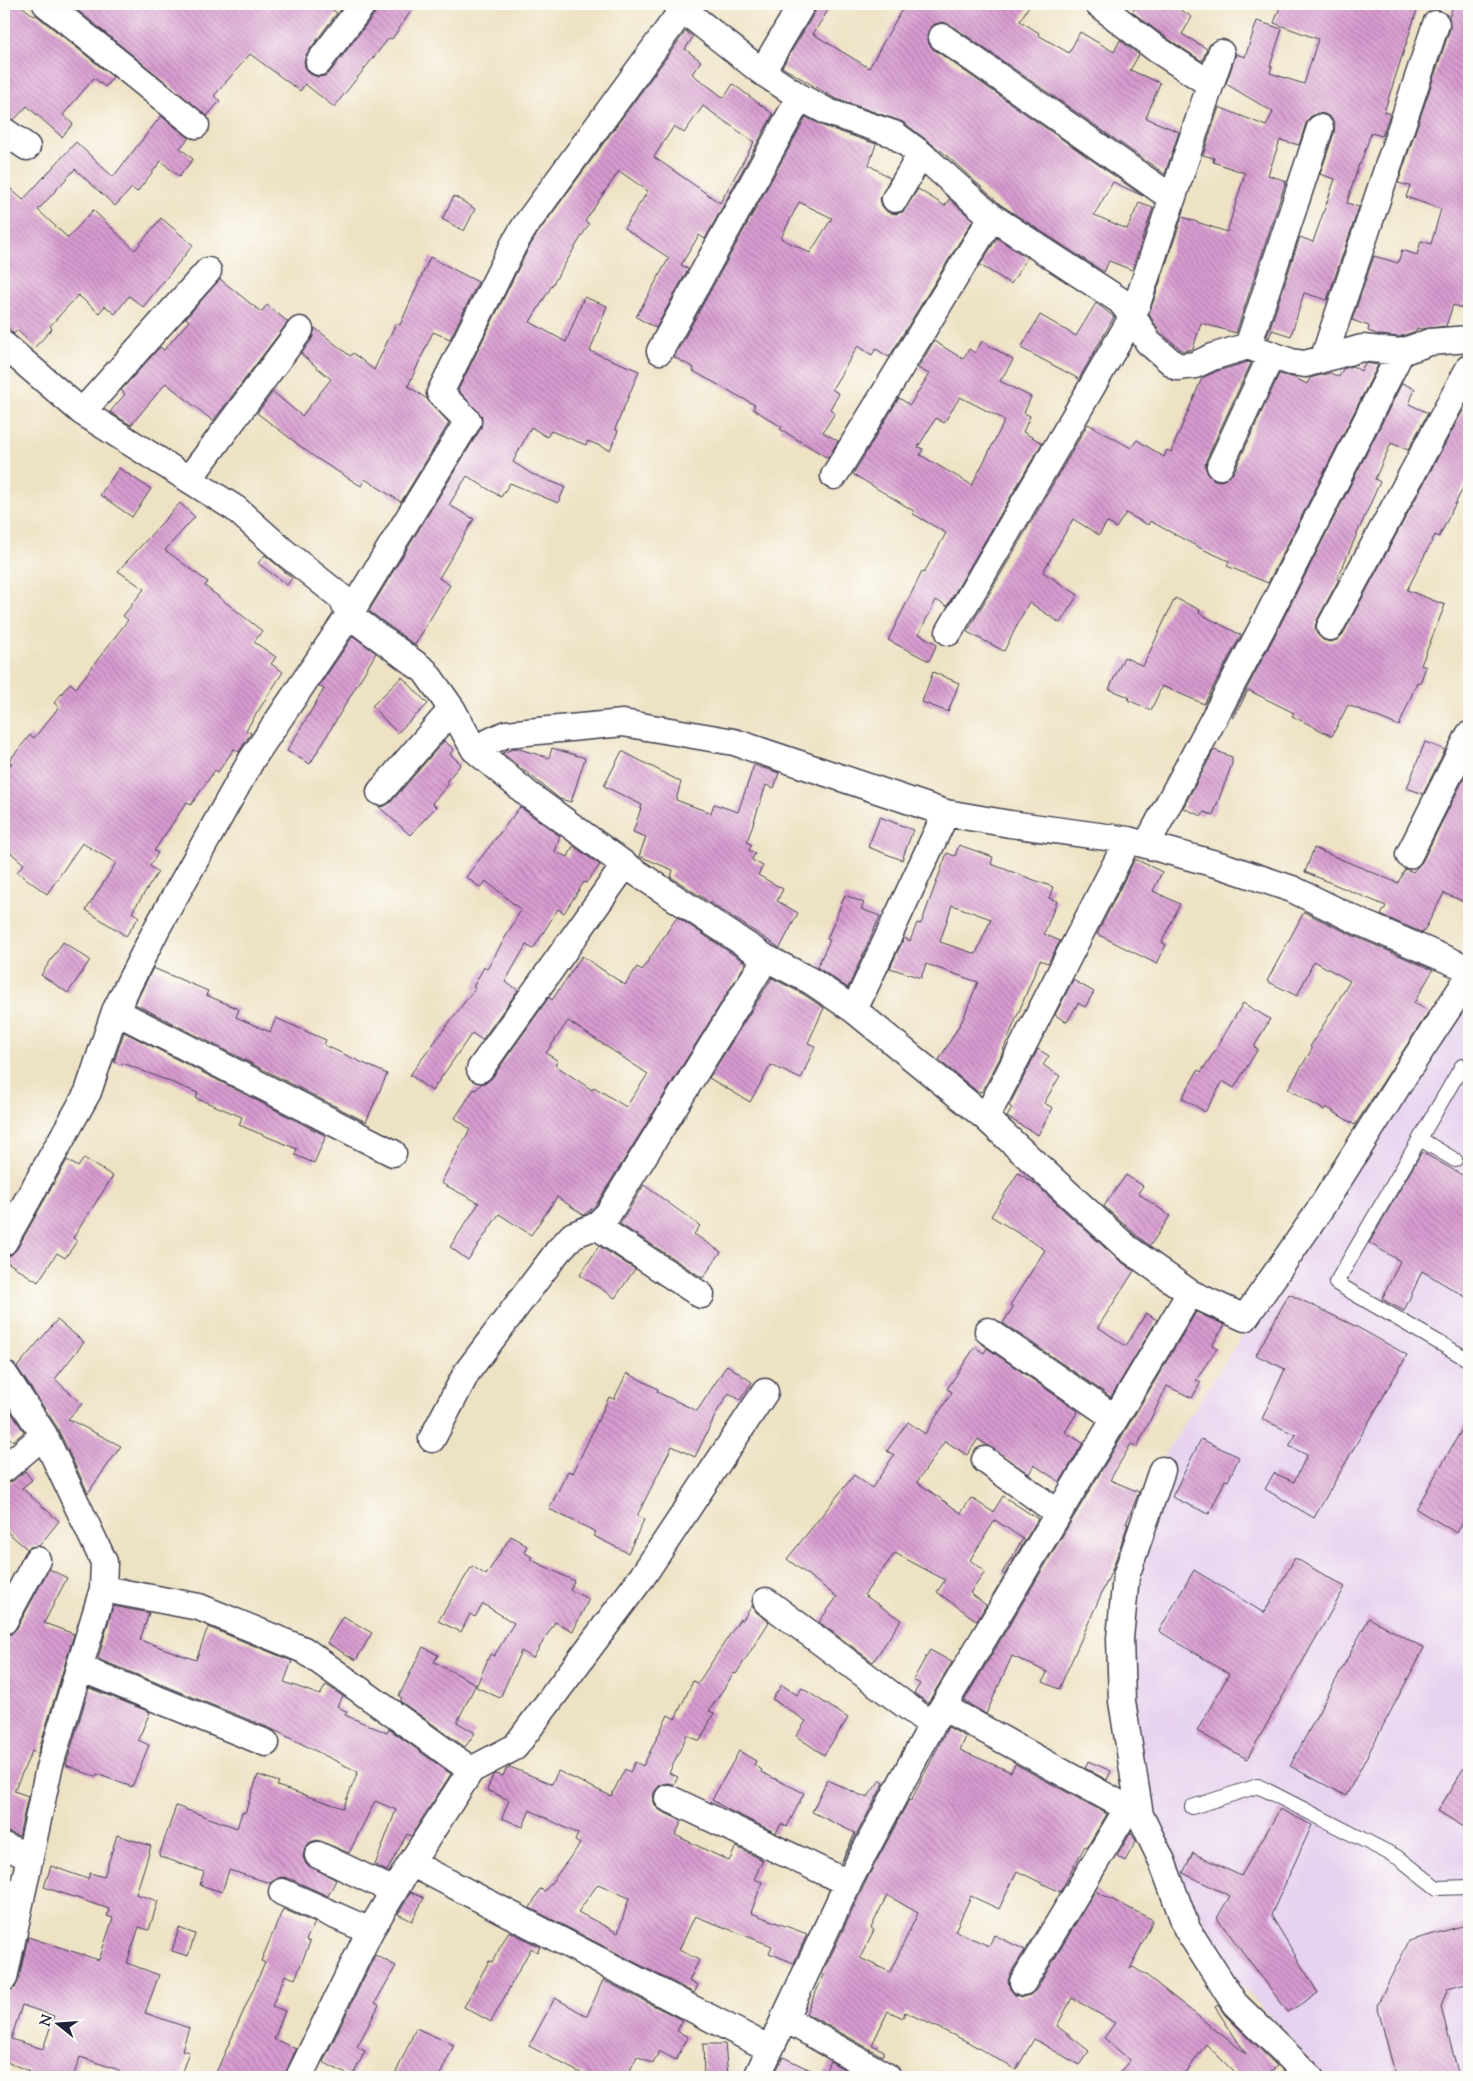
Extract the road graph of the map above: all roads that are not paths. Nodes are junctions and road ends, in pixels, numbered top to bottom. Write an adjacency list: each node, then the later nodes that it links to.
1 (46, 4): 13 (street)
2 (363, 4): 9 (street)
3 (802, 4): 10 (street)
4 (1098, 4): 11 (street)
5 (684, 7): 10 (street); 35 (street)
6 (1436, 24): 29 (street)
7 (942, 37): 18 (street)
8 (1221, 53): 11 (street)
9 (319, 62)
10 (762, 72): 12 (street)
11 (1210, 84): 18 (street)
12 (800, 97): 17 (street); 26 (street)
13 (196, 124)
14 (1320, 128): 27 (street)
15 (4, 131): 16 (street)
16 (27, 147)
17 (921, 154): 19 (street); 20 (street)
18 (1172, 198): 22 (street)
19 (895, 199)
20 (992, 217): 22 (street); 33 (street)
21 (208, 271): 31 (street)
22 (1133, 316): 27 (street); 37 (street)
23 (300, 330): 34 (street)
24 (1469, 339): 28 (street)
25 (4, 345): 31 (street)
26 (660, 351)
27 (1260, 351): 29 (street); 32 (street)
28 (1401, 352): 29 (street); 43 (street)
29 (1324, 357)
30 (1469, 368): 36 (street)
31 (82, 412): 34 (street)
32 (1220, 466)
33 (834, 476)
34 (189, 480): 35 (street)
35 (349, 615): 38 (street); 50 (street)
36 (1330, 626)
37 (949, 632)
38 (452, 709): 40 (street); 41 (street)
39 (1467, 745): 44 (street)
40 (474, 749): 42 (street); 45 (street)
41 (380, 792)
42 (946, 813): 43 (street); 49 (street)
43 (1138, 842): 47 (street); 53 (street)
44 (1409, 855)
45 (625, 865): 46 (street); 52 (street)
46 (766, 958): 49 (street); 57 (street)
47 (1469, 969)
48 (1469, 977): 59 (street)
49 (854, 1010): 53 (street)
50 (115, 1011): 55 (street); 58 (street)
51 (1462, 1066): 54 (lane)
52 (480, 1069)
53 (986, 1118): 59 (street)
54 (1420, 1139): 56 (lane); 62 (lane)
55 (394, 1153)
56 (1455, 1160)
57 (596, 1226): 60 (street); 67 (street)
58 (4, 1242)
59 (1190, 1293): 65 (street)
60 (701, 1294)
61 (988, 1331): 65 (street)
62 (1469, 1360)
63 (4, 1374): 66 (street)
64 (765, 1392): 79 (street)
65 (1115, 1418): 71 (street)
66 (44, 1435): 69 (street); 73 (street)
67 (432, 1439)
68 (985, 1460): 71 (street)
69 (4, 1469)
70 (1162, 1470): 82 (street)
71 (1058, 1513): 77 (street)
72 (38, 1560): 75 (street)
73 (103, 1589): 76 (street); 79 (street)
74 (766, 1601): 77 (street)
75 (4, 1621)
76 (80, 1668): 78 (street); 85 (street)
77 (937, 1716): 82 (street); 87 (street)
78 (266, 1743)
79 (471, 1770): 86 (street)
80 (668, 1798): 87 (street)
81 (1192, 1807): 88 (lane)
82 (1134, 1811): 93 (street); 96 (street)
83 (4, 1846): 85 (street)
84 (318, 1855): 89 (street)
85 (30, 1857): 92 (street)
86 (411, 1863): 89 (street); 95 (street)
87 (848, 1883): 94 (street)
88 (1469, 1887)
89 (394, 1891): 91 (street)
90 (282, 1892): 91 (street)
91 (370, 1931): 97 (street)
92 (4, 1978)
93 (1023, 1982)
94 (784, 2018): 95 (street); 99 (street)
95 (770, 2049): 98 (street)
96 (1304, 2075)
97 (299, 2077)
98 (758, 2077)
99 (888, 2077)

